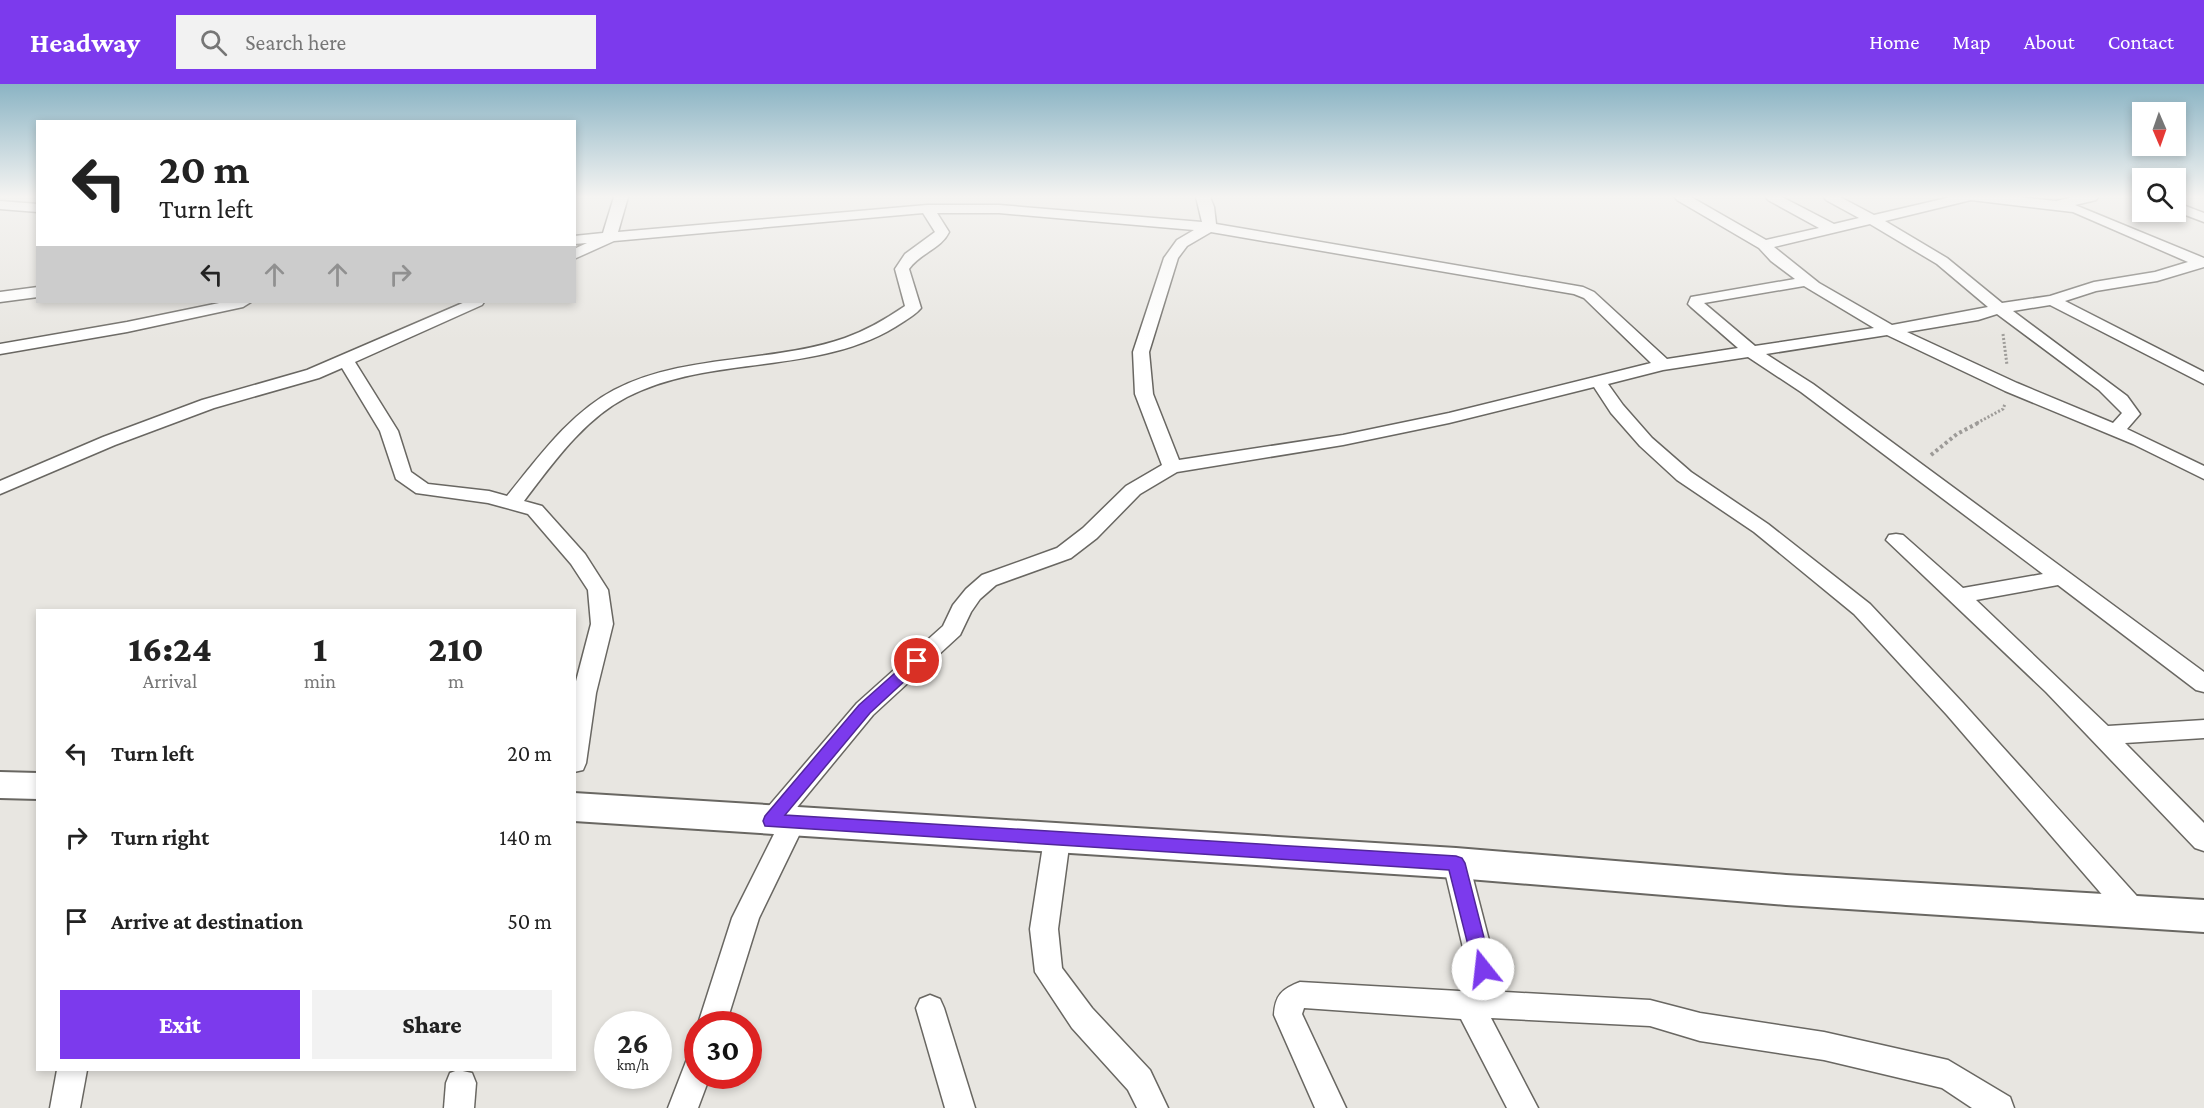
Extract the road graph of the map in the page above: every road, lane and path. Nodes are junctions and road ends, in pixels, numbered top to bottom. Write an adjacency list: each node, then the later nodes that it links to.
1 (595, 245): 8 (street)
2 (929, 245): 30 (street)
3 (1181, 245): 26 (street)
4 (1313, 245): 21 (street)
5 (1764, 245): 10 (street)
6 (1916, 245): 16 (street)
7 (2161, 245): 9 (street)
8 (576, 254)
9 (2203, 263): 13 (street)
10 (1808, 281): 17 (street); 19 (street)
11 (36, 292): 12 (street)
12 (0, 297)
13 (2052, 300): 16 (street); 22 (street)
14 (238, 303): 18 (street)
15 (475, 303): 20 (street)
16 (1999, 308): 17 (street); 24 (path); 25 (street)
17 (1889, 330): 19 (street); 24 (street)
18 (0, 349)
19 (1752, 352): 21 (street); 28 (street)
20 (345, 361): 29 (street); 30 (street)
21 (1663, 365): 23 (street)
22 (2202, 376)
23 (1598, 381): 26 (street); 45 (street)
24 (2011, 387): 25 (street); 28 (path)
25 (2116, 430): 27 (street)
26 (1172, 467): 41 (street)
27 (2200, 467)
28 (1914, 468): 32 (street)
29 (0, 488)
30 (512, 503): 37 (street)
31 (1896, 540): 33 (street)
32 (2061, 578): 33 (street); 34 (street)
33 (1961, 595): 36 (street)
34 (2204, 684)
35 (2204, 729): 36 (street)
36 (2103, 735): 43 (street)
37 (576, 750)
38 (0, 785): 39 (street)
39 (36, 786)
40 (576, 807): 41 (street)
41 (782, 821): 42 (street); 49 (street)
42 (1057, 838): 44 (street); 55 (street)
43 (2204, 840)
44 (1456, 863): 45 (street); 47 (street)
45 (2134, 912): 46 (street)
46 (2204, 916)
47 (1482, 1006): 56 (street); 57 (street); 58 (street)
48 (930, 1008): 54 (street)
49 (715, 1011)
50 (72, 1071): 52 (street)
51 (690, 1089): 53 (street)
52 (65, 1108)
53 (683, 1108)
54 (960, 1108)
55 (1153, 1108)
56 (1331, 1108)
57 (1523, 1108)
58 (1999, 1108)

